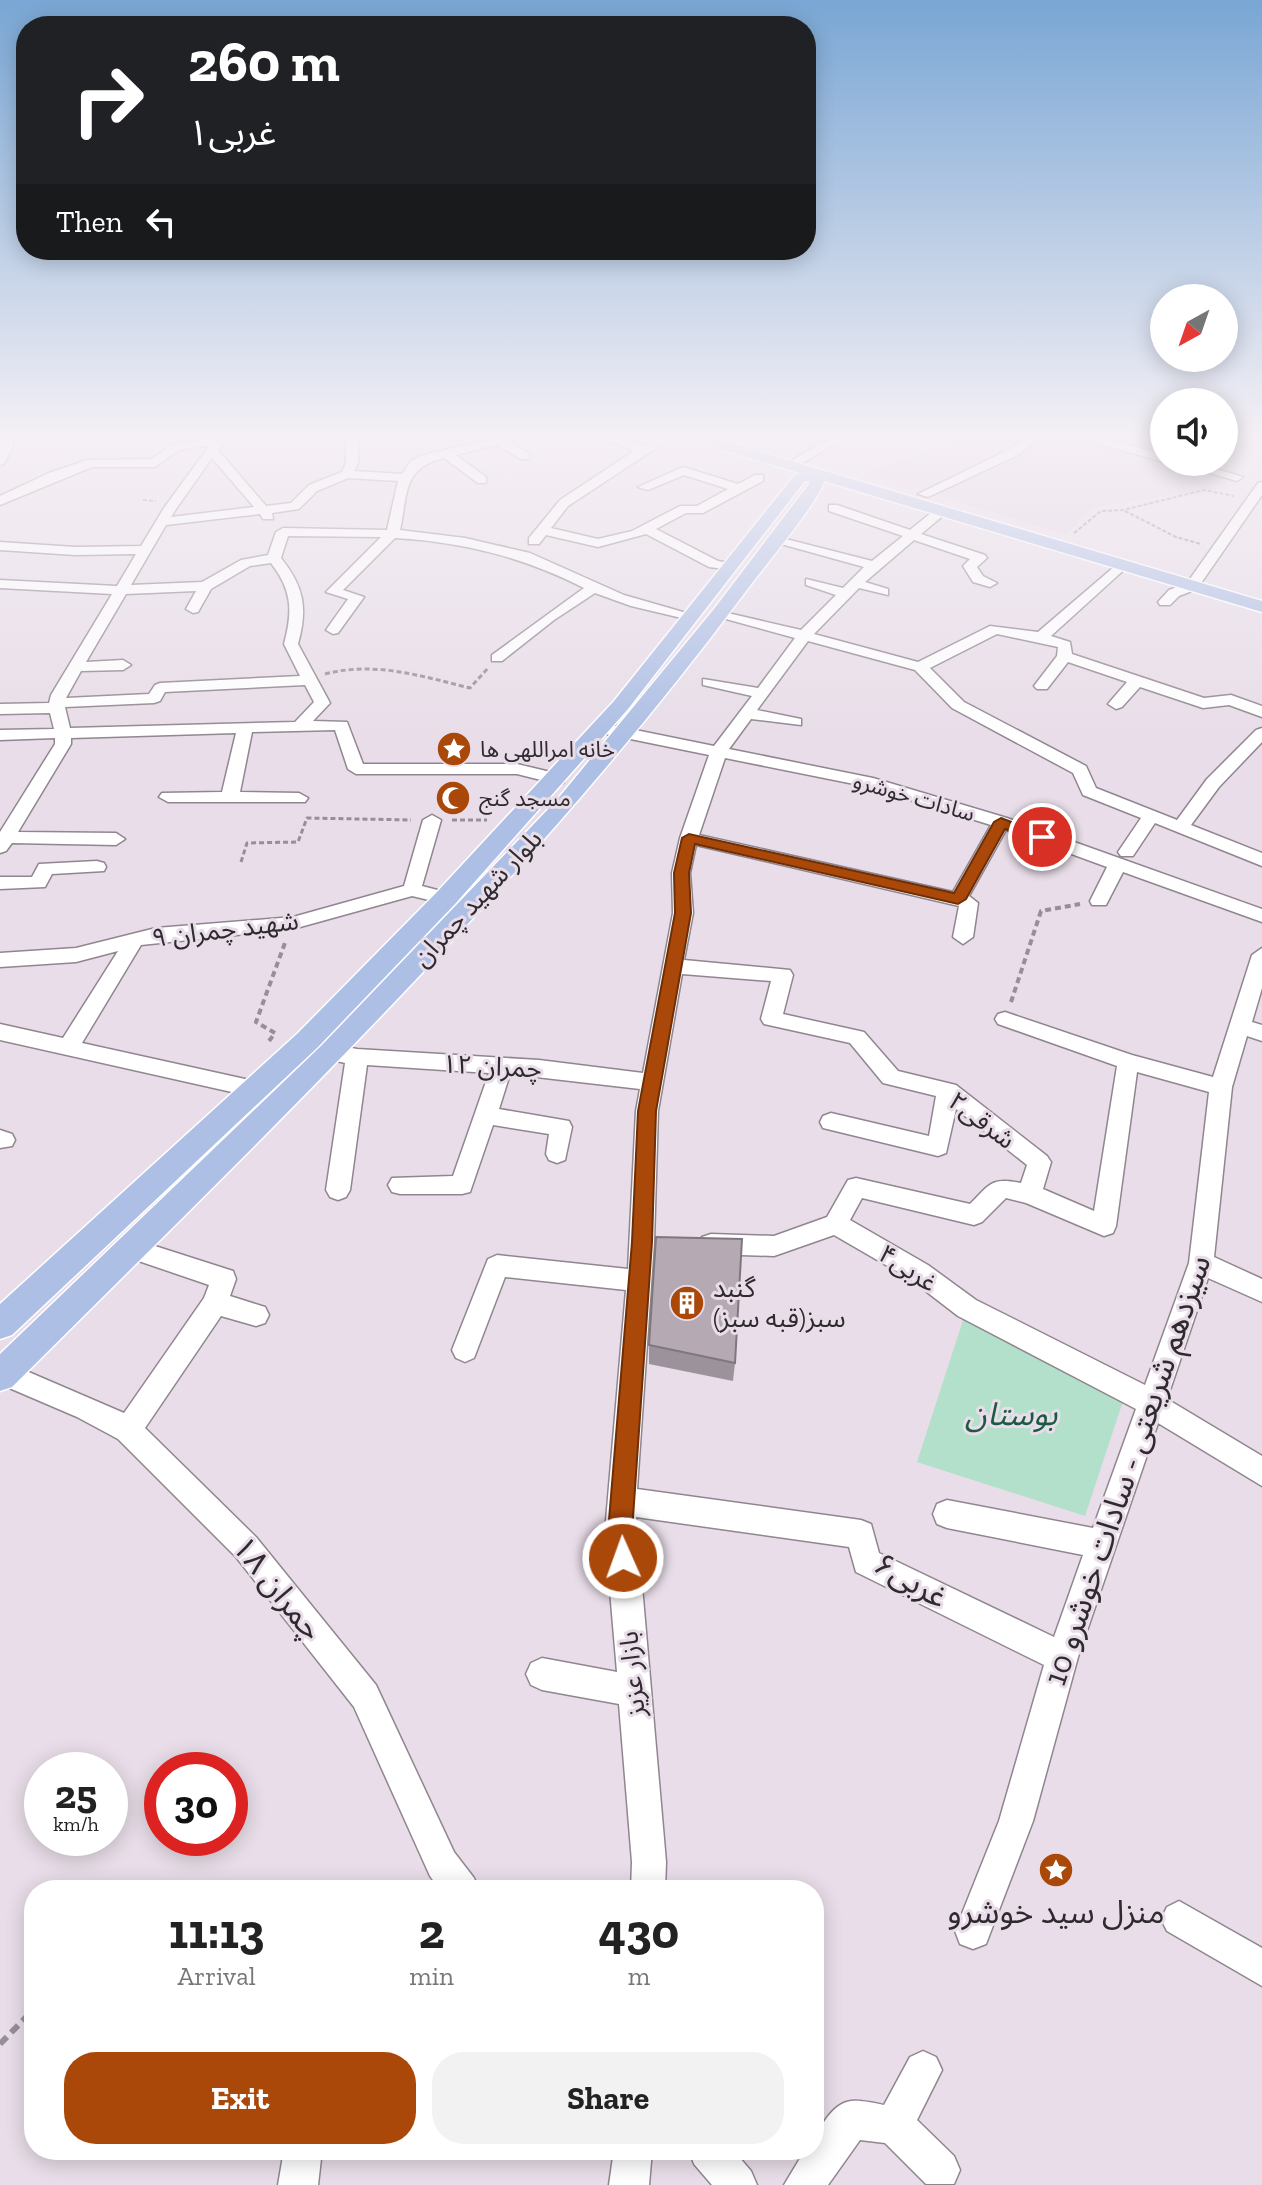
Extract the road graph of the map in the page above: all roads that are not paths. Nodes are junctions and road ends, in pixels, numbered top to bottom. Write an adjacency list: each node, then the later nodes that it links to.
1 (152, 537): 16 (street)
2 (281, 537): 18 (street)
3 (389, 537): 36 (street)
4 (429, 537): 17 (street)
5 (537, 537): 17 (street)
6 (572, 537): 7 (street)
7 (620, 537)
8 (654, 537): 21 (street)
9 (769, 537): 14 (main road, بلوار شهید چمران)
10 (909, 537): 20 (street, بازار عزیز)
11 (921, 537): 23 (street)
12 (1028, 537): 19 (main road)
13 (1227, 537): 27 (street)
14 (766, 540): 20 (street); 21 (main road, بلوار شهید چمران); 34 (main road, بلوار شهید چمران)
15 (0, 546): 16 (street)
16 (145, 550): 29 (street)
17 (523, 555): 26 (street)
18 (274, 558): 25 (street); 45 (street)
19 (1121, 565): 27 (main road); 38 (street)
20 (874, 566): 28 (street, بازار عزیز)
21 (729, 567): 35 (main road, بلوار شهید چمران)
22 (811, 582): 28 (street)
23 (990, 583)
24 (0, 584): 29 (street)
25 (205, 586): 29 (street); 33 (street)
26 (596, 586): 35 (street); 40 (street)
27 (1192, 586): 31 (street); 32 (main road)
28 (851, 588): 30 (street); 37 (street, بازار عزیز)
29 (122, 590): 42 (street)
30 (883, 592)
31 (1165, 602)
32 (1262, 607)
33 (193, 609)
34 (720, 613): 37 (street); 61 (main road, بلوار شهید چمران)
35 (690, 616): 61 (main road, بلوار شهید چمران)
36 (333, 630)
37 (804, 636): 43 (street); 51 (street, بازار عزیز)
38 (1041, 637): 39 (street); 43 (street)
39 (1065, 656): 46 (street); 49 (street)
40 (497, 658)
41 (123, 665): 42 (street)
42 (76, 667): 54 (street)
43 (920, 667): 70 (street)
44 (1183, 674): 50 (street)
45 (308, 680): 54 (street); 59 (street)
46 (1137, 681): 50 (street); 53 (street)
47 (708, 682): 51 (street)
48 (1239, 685): 52 (street)
49 (1042, 686)
50 (1168, 691): 52 (street)
51 (761, 693): 57 (street, بازار عزیز)
52 (1231, 700): 56 (street)
53 (1116, 704)
54 (57, 706): 55 (street); 62 (street)
55 (0, 709)
56 (1262, 712)
57 (747, 713): 58 (street); 65 (street, بازار عزیز)
58 (795, 722)
59 (301, 724): 60 (street); 66 (street)
60 (245, 727): 62 (street); 68 (street)
61 (612, 730): 65 (street, سادات خوشرو); 66 (main road, بلوار شهید چمران); 95 (main road, بلوار شهید چمران)
62 (64, 733): 64 (street); 76 (street)
63 (1262, 733): 73 (street)
64 (0, 735)
65 (719, 751): 72 (street, سادات خوشرو); 74 (street, بازار عزیز)
66 (557, 779): 82 (main road, بلوار شهید چمران)
67 (168, 797): 68 (street)
68 (230, 797): 69 (street)
69 (299, 798)
70 (1150, 817): 73 (street); 77 (street)
71 (432, 820): 81 (street)
72 (1001, 822): 77 (street, سادات خوشرو); 83 (street)
73 (1180, 828): 78 (street)
74 (689, 838): 83 (street); 90 (street, بازار عزیز)
75 (116, 839): 76 (street)
76 (3, 842)
77 (1122, 858): 84 (street); 85 (street, سادات خوشرو)
78 (1262, 860)
79 (97, 867): 80 (street)
80 (0, 883)
81 (412, 890): 82 (street, شهید چمران ۹); 87 (street, شهید چمران ۹)
82 (446, 898): 95 (main road, بلوار شهید چمران)
83 (958, 899): 86 (street)
84 (1099, 901)
85 (1262, 916)
86 (963, 937)
87 (134, 941): 89 (street, شهید چمران ۹); 94 (street)
88 (1262, 955): 92 (street, سیزدهم شریعتی - سادات خوشرو 10)
89 (0, 960)
90 (673, 966): 98 (street, بازار عزیز); 101 (street, شرقی۲)
91 (1005, 1019): 96 (street)
92 (1251, 1029): 99 (street, سیزدهم شریعتی - سادات خوشرو 10)
93 (0, 1032): 94 (street)
94 (69, 1046): 100 (street)
95 (332, 1050): 97 (street, چمران ۱۲); 100 (main road, بلوار شهید چمران); 106 (street); 110 (main road, بلوار شهید چمران)
96 (1128, 1062): 99 (street); 107 (street)
97 (501, 1068): 98 (street, چمران ۱۲); 102 (street)
98 (652, 1082): 112 (street, بازار عزیز)
99 (1221, 1087): 111 (street, سیزدهم شریعتی - سادات خوشرو 10)
100 (254, 1089): 115 (main road, بلوار شهید چمران)
101 (948, 1091): 103 (street); 107 (street, شرقی۲)
102 (485, 1115): 104 (street); 105 (street)
103 (831, 1122)
104 (557, 1154)
105 (400, 1185)
106 (338, 1190)
107 (1030, 1194): 108 (street)
108 (836, 1224): 109 (street); 120 (street, غربی۴)
109 (694, 1244)
110 (130, 1248): 113 (street); 119 (main road, بلوار شهید چمران)
111 (1201, 1263): 114 (street); 120 (street, سیزدهم شریعتی - سادات خوشرو 10)
112 (638, 1281): 118 (street); 123 (street, بازار عزیز)
113 (219, 1291): 116 (street); 121 (street)
114 (1262, 1291)
115 (11, 1303): 117 (main road, بلوار شهید چمران)
116 (256, 1315)
117 (0, 1325)
118 (465, 1350)
119 (1, 1375): 121 (street, چمران ۱۸)
120 (1154, 1405): 122 (street, غربی۴); 125 (street, سیزدهم شریعتی - سادات خوشرو 10)
121 (128, 1430): 129 (street, چمران ۱۸)
122 (1262, 1472)
123 (623, 1501): 126 (street, غربی۶); 128 (street, بازار عزیز)
124 (947, 1514): 125 (street)
125 (1102, 1544): 126 (street, سیزدهم شریعتی - سادات خوشرو 10)
126 (1062, 1657): 132 (street, سیزدهم شریعتی - سادات خوشرو 10)
127 (542, 1674): 128 (street)
128 (634, 1691): 130 (street, بازار عزیز)
129 (454, 1880)
130 (648, 1880)
131 (1179, 1919): 133 (street)
132 (973, 1931)
133 (1262, 1968)
134 (923, 2070): 135 (street)
135 (894, 2125): 136 (street); 141 (street)
136 (824, 2157)
137 (302, 2160): 142 (street)
138 (632, 2160): 143 (street)
139 (716, 2160): 144 (street)
140 (822, 2160): 145 (street)
141 (940, 2170)
142 (298, 2185)
143 (629, 2185)
144 (737, 2185)
145 (804, 2185)

